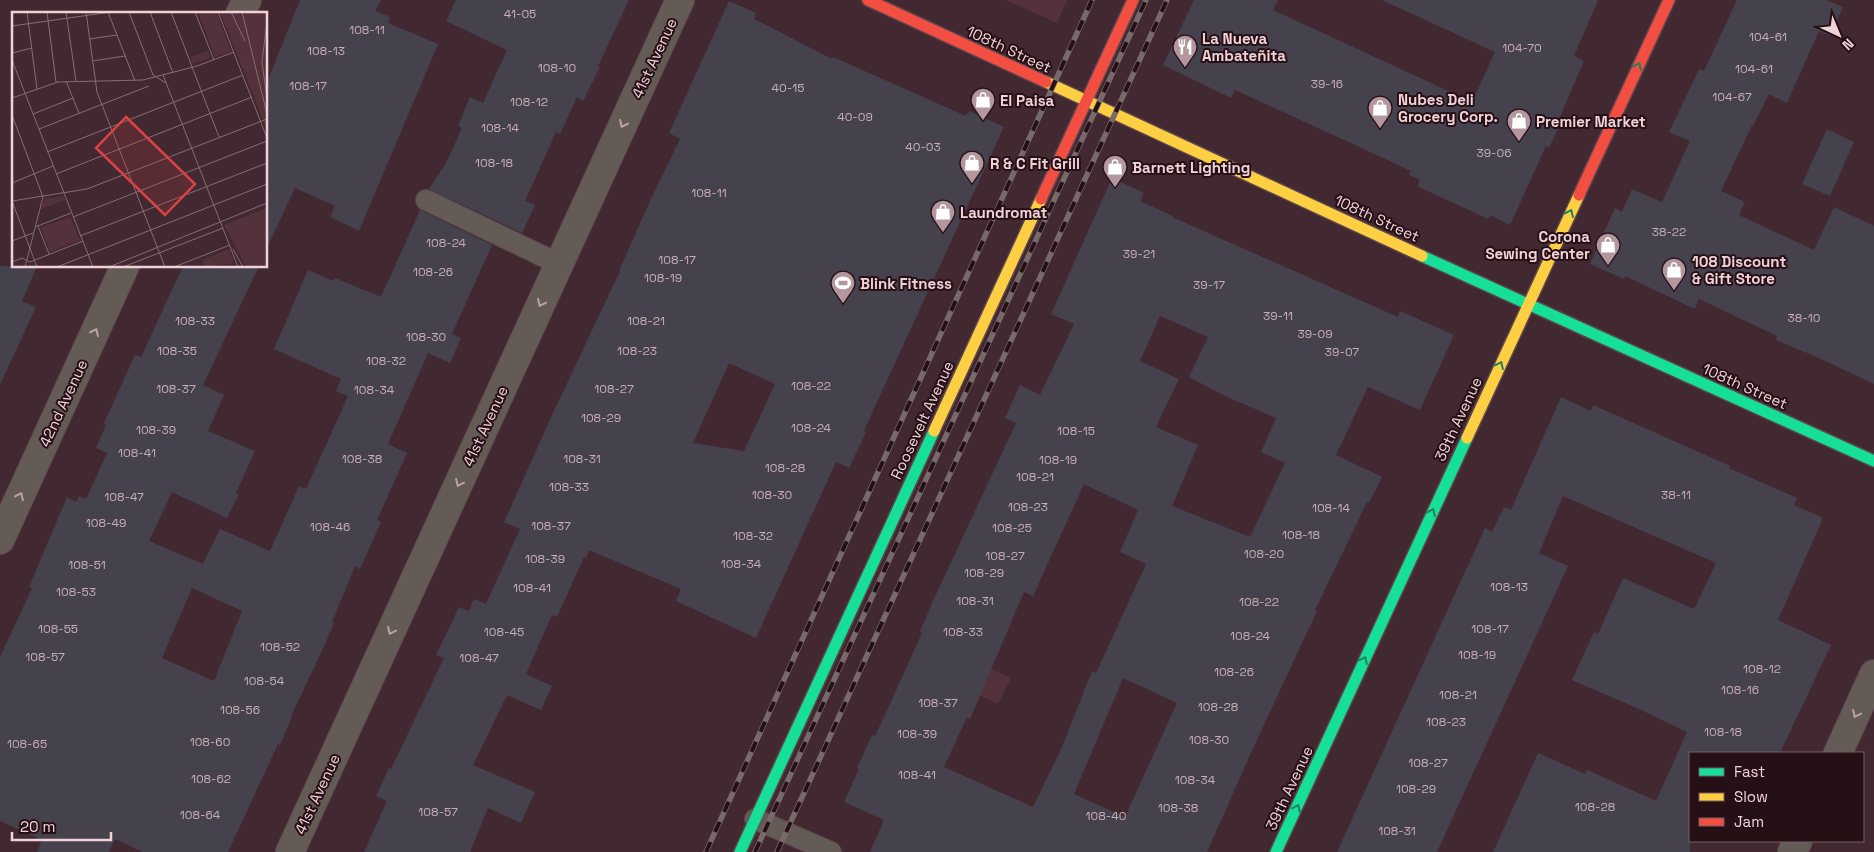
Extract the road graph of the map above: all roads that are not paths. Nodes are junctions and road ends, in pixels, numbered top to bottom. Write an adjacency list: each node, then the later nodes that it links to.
1 (247, 0): 6 (street)
2 (680, 0): 9 (street, 41st Avenue, one-way to 9)
3 (868, 0): 7 (main road, 108th Street)
4 (1133, 0): 7 (main road, Roosevelt Avenue)
5 (1669, 0): 11 (main road, 39th Avenue, one-way to 5)
6 (241, 12)
7 (1085, 101): 11 (main road, 108th Street); 16 (main road, Roosevelt Avenue)
8 (426, 200): 9 (lane)
9 (559, 264): 17 (street, 41st Avenue, one-way to 17)
10 (124, 268): 13 (street, 42nd Avenue, one-way to 10)
11 (1528, 305): 12 (main road, 108th Street); 20 (main road, 39th Avenue, one-way to 11)
12 (1874, 461)
13 (0, 540)
14 (1874, 674): 15 (street, one-way to 15)
15 (1838, 752)
16 (755, 819): 18 (main road, Roosevelt Avenue); 19 (lane)
17 (290, 852)
18 (740, 852)
19 (831, 852)
20 (1276, 852)

